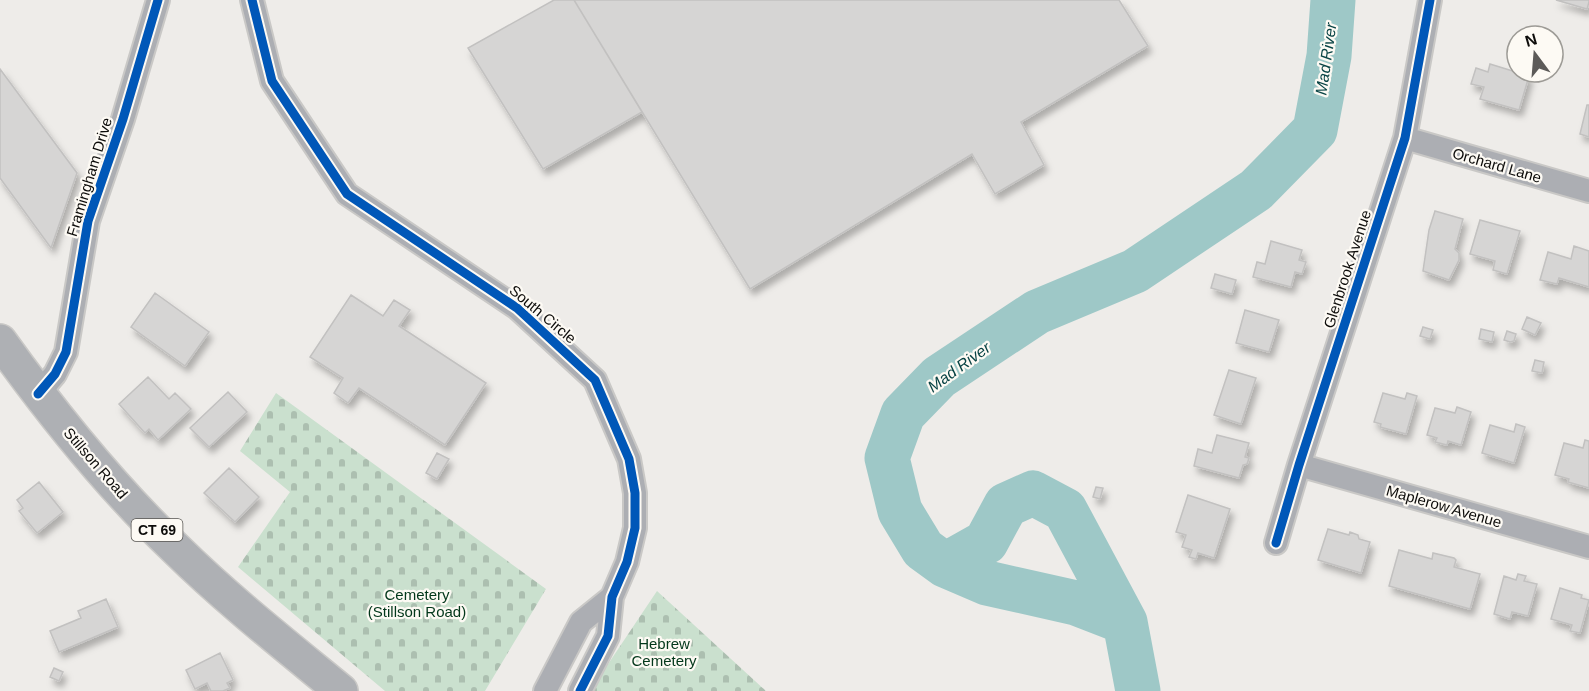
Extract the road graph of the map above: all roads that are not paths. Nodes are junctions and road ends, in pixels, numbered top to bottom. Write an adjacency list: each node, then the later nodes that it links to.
1 (158, 0): 7 (street, Framingham Drive)
2 (252, 0): 11 (street, South Circle)
3 (1430, 0): 4 (street, Glenbrook Avenue)
4 (1405, 138): 5 (street, Orchard Lane); 8 (street, Glenbrook Avenue)
5 (1589, 191)
6 (0, 341): 7 (main road, Stillson Road / CT 69)
7 (38, 394): 12 (main road, Stillson Road / CT 69)
8 (1299, 465): 9 (street, Glenbrook Avenue); 10 (street, Maplerow Avenue)
9 (1276, 543)
10 (1589, 547)
11 (612, 597): 13 (street, South Circle); 14 (street, South Circle)
12 (341, 691)
13 (545, 691)
14 (580, 691)

